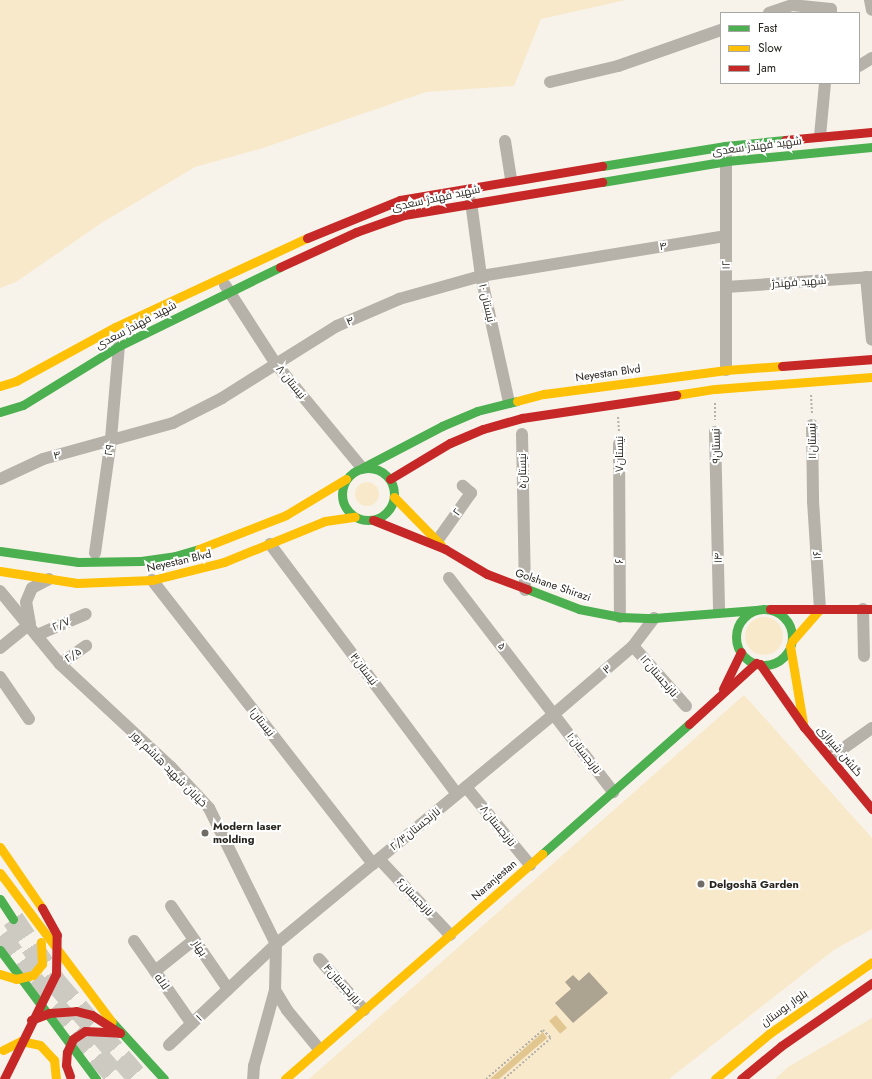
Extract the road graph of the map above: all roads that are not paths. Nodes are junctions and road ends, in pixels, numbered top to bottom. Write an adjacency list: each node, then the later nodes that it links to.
1 (870, 0): 2 (street)
2 (872, 10)
3 (772, 12): 4 (street)
4 (830, 12)
5 (720, 30): 8 (street)
6 (872, 58): 7 (street)
7 (860, 65)
8 (550, 82)
9 (826, 84): 11 (street)
10 (872, 132): 11 (street, شهید فهندژ سعدی)
11 (820, 136): 13 (street, شهید فهندژ سعدی)
12 (505, 142): 16 (street)
13 (725, 146): 15 (street, ۱۲); 16 (street, شهید فهندژ سعدی)
14 (872, 147): 15 (street, شهید فهندژ سعدی)
15 (727, 161): 17 (street, شهید فهندژ سعدی); 18 (street, ۱۲)
16 (511, 180): 20 (street, شهید فهندژ سعدی)
17 (472, 202): 19 (street, نیستان ۱۰); 23 (street, شهید فهندژ سعدی)
18 (725, 236): 19 (street, ۴); 22 (street, ۱۲)
19 (481, 276): 27 (street, ۴); 31 (street, نیستان ۱۰)
20 (221, 277): 23 (street, نیستان ۸); 30 (street, شهید فهندژ سعدی)
21 (869, 277): 22 (street, شهید فهندژ); 24 (street)
22 (726, 287): 28 (street, ۱۲)
23 (228, 290): 25 (street, شهید فهندژ سعدی); 27 (street, نیستان ۸)
24 (872, 340)
25 (119, 346): 32 (street, شهید فهندژ سعدی); 36 (street, ۲۹)
26 (872, 359): 28 (street, Neyestan Blvd)
27 (276, 364): 36 (street, ۴); 38 (street, نیستان ۸)
28 (726, 370): 31 (street, Neyestan Blvd)
29 (872, 378): 41 (street)
30 (0, 386)
31 (509, 402): 38 (street, Neyestan Blvd)
32 (0, 412)
33 (812, 426): 44 (street, ۱۱نیستان)
34 (715, 432): 45 (street, ۹نیستان)
35 (522, 434): 57 (street, ۵نیستان)
36 (111, 439): 39 (street, ۴); 52 (street, ۲۹)
37 (619, 444): 46 (street, ۷نیستان)
38 (362, 468): 40 (street); 41 (street)
39 (0, 479)
40 (346, 479): 47 (street); 51 (street, Neyestan Blvd)
41 (390, 479): 43 (street)
42 (463, 486): 50 (street, ۲)
43 (394, 498): 48 (street); 50 (street)
44 (813, 501): 60 (street, ۱۶)
45 (717, 503): 63 (street, ۱۴)
46 (619, 506): 65 (street, ۶)
47 (355, 517): 48 (street); 49 (street, Neyestan Blvd)
48 (373, 520): 50 (street)
49 (270, 544): 56 (street, Neyestan Blvd); 86 (street, ۳نیستان)
50 (441, 545): 57 (street, Golshane Shirazi)
51 (0, 551)
52 (95, 553)
53 (0, 571): 55 (street, Neyestan Blvd)
54 (449, 578): 81 (street, ۵)
55 (49, 579): 56 (street, Neyestan Blvd); 67 (street, خیابان شهید هاشم پور)
56 (152, 580): 90 (street, ۱نیستان)
57 (526, 590): 65 (street, Golshane Shirazi)
58 (0, 591): 67 (street, خیابان شهید هاشم پور)
59 (767, 609): 60 (street); 62 (street); 70 (street)
60 (820, 609): 61 (street); 70 (street)
61 (867, 609): 75 (street)
62 (756, 610): 63 (street, Golshane Shirazi); 68 (street)
63 (714, 612): 66 (street, Golshane Shirazi); 68 (street)
64 (86, 614): 69 (street, ۲/۷)
65 (620, 617): 66 (street, Golshane Shirazi)
66 (654, 618): 72 (street, ۳)
67 (30, 624): 69 (street, خیابان شهید هاشم پور); 73 (street)
68 (736, 633): 74 (street)
69 (37, 635): 76 (street, خیابان شهید هاشم پور)
70 (791, 644): 77 (street); 83 (street)
71 (86, 646): 76 (street, ۲/۵)
72 (633, 646): 80 (street, ۱۲نارنجستان); 81 (street, ۳)
73 (0, 648)
74 (741, 652): 77 (street); 79 (street)
75 (864, 656)
76 (60, 664): 100 (street, خیابان شهید هاشم پور)
77 (758, 664): 79 (street, Naranjestan); 83 (street, گلشن شیرازی)
78 (0, 677): 82 (street)
79 (719, 698): 87 (street, Naranjestan)
80 (686, 706)
81 (554, 714): 86 (street, ۲/۳نارنجستان); 87 (street, ۱۰نارنجستان)
82 (29, 719)
83 (804, 727): 85 (street, گلشن شیرازی)
84 (872, 728): 85 (street)
85 (831, 757): 88 (street, گلشن شیرازی)
86 (462, 791): 90 (street, ۲/۳نارنجستان); 91 (street, ۸نارنجستان)
87 (613, 792): 91 (street, Naranjestan)
88 (872, 809)
89 (0, 847): 118 (street, bridge)
90 (376, 862): 97 (street, ۶نارنجستان); 100 (street, ۲/۳نارنجستان)
91 (530, 865): 97 (street, Naranjestan)
92 (0, 873): 95 (street)
93 (0, 899): 96 (street)
94 (171, 906): 98 (street, بهار)
95 (29, 916): 105 (street, bridge); 111 (street)
96 (13, 919)
97 (450, 935): 109 (street, Naranjestan)
98 (194, 940): 104 (street); 107 (street, بهار)
99 (134, 942): 104 (street, لاله ‍)
100 (276, 944): 107 (street, ۱); 108 (street, خیابان شهید هاشم پور)
101 (0, 950): 120 (street)
102 (320, 959): 109 (street, ۴نارنجستان)
103 (872, 962): 112 (street, بلوار بوستان)
104 (155, 971): 110 (street, لاله ‍)
105 (0, 974)
106 (872, 984): 114 (street)
107 (228, 989): 110 (street, ۱)
108 (275, 990): 115 (street); 122 (street, خیابان شهید هاشم پور)
109 (364, 1010): 115 (street, Naranjestan)
110 (192, 1024): 113 (street, ۱)
111 (120, 1033): 116 (street, bridge); 117 (street, bridge); 121 (street)
112 (770, 1033): 114 (street); 124 (street, بلوار بوستان)
113 (169, 1045)
114 (781, 1046): 125 (street)
115 (319, 1049): 123 (street, Naranjestan)
116 (2, 1052): 119 (street)
117 (71, 1078)
118 (4, 1079)
119 (56, 1079)
120 (96, 1079)
121 (164, 1079)
122 (253, 1079)
123 (285, 1079)
124 (715, 1079)
125 (741, 1079)

